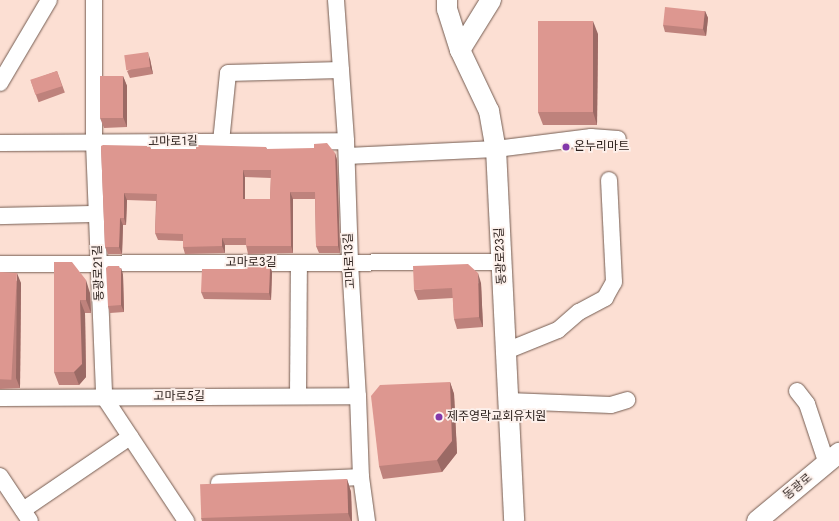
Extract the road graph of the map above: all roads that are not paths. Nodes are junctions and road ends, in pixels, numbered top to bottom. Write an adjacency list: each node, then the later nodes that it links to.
1 (49, 0): 8 (street)
2 (94, 0): 12 (street, 동광로21길)
3 (336, 0): 7 (street, 고마로13길)
4 (447, 0): 6 (main road, 동광로23길)
5 (491, 0): 6 (main road)
6 (460, 50): 14 (main road, 동광로23길)
7 (341, 70): 10 (street); 13 (street, 고마로13길)
8 (0, 83)
9 (618, 139): 14 (street, 고마로1길)
10 (221, 142): 12 (street, 고마로1길); 13 (street, 고마로1길)
11 (0, 143): 12 (street, 고마로1길)
12 (94, 143): 16 (street, 동광로21길)
13 (347, 148): 14 (street, 고마로1길); 18 (street, 고마로13길)
14 (496, 148): 19 (main road, 동광로23길)
15 (609, 180): 23 (street)
16 (96, 214): 17 (street); 22 (street, 동광로21길)
17 (0, 216)
18 (350, 262): 19 (street, 고마로3길); 20 (street, 고마로3길); 26 (street, 고마로13길)
19 (502, 262): 23 (main road, 동광로23길)
20 (300, 263): 22 (street, 고마로3길); 25 (street)
21 (0, 264): 22 (street, 고마로3길)
22 (98, 264): 27 (street, 동광로21길)
23 (506, 351): 30 (main road, 동광로23길)
24 (797, 391): 32 (street)
25 (298, 396): 26 (street, 고마로5길); 27 (street, 고마로5길)
26 (358, 396): 34 (street, 고마로13길)
27 (104, 397): 28 (street, 고마로5길); 31 (street)
28 (0, 398)
29 (627, 400): 30 (street)
30 (508, 401): 39 (main road, 동광로23길)
31 (130, 437): 36 (street); 37 (street)
32 (833, 458): 40 (main road, 동광로)
33 (0, 476): 36 (street)
34 (361, 477): 35 (street); 38 (street, 고마로13길)
35 (219, 483)
36 (26, 516)
37 (186, 521)
38 (367, 521)
39 (514, 521)
40 (757, 521)

